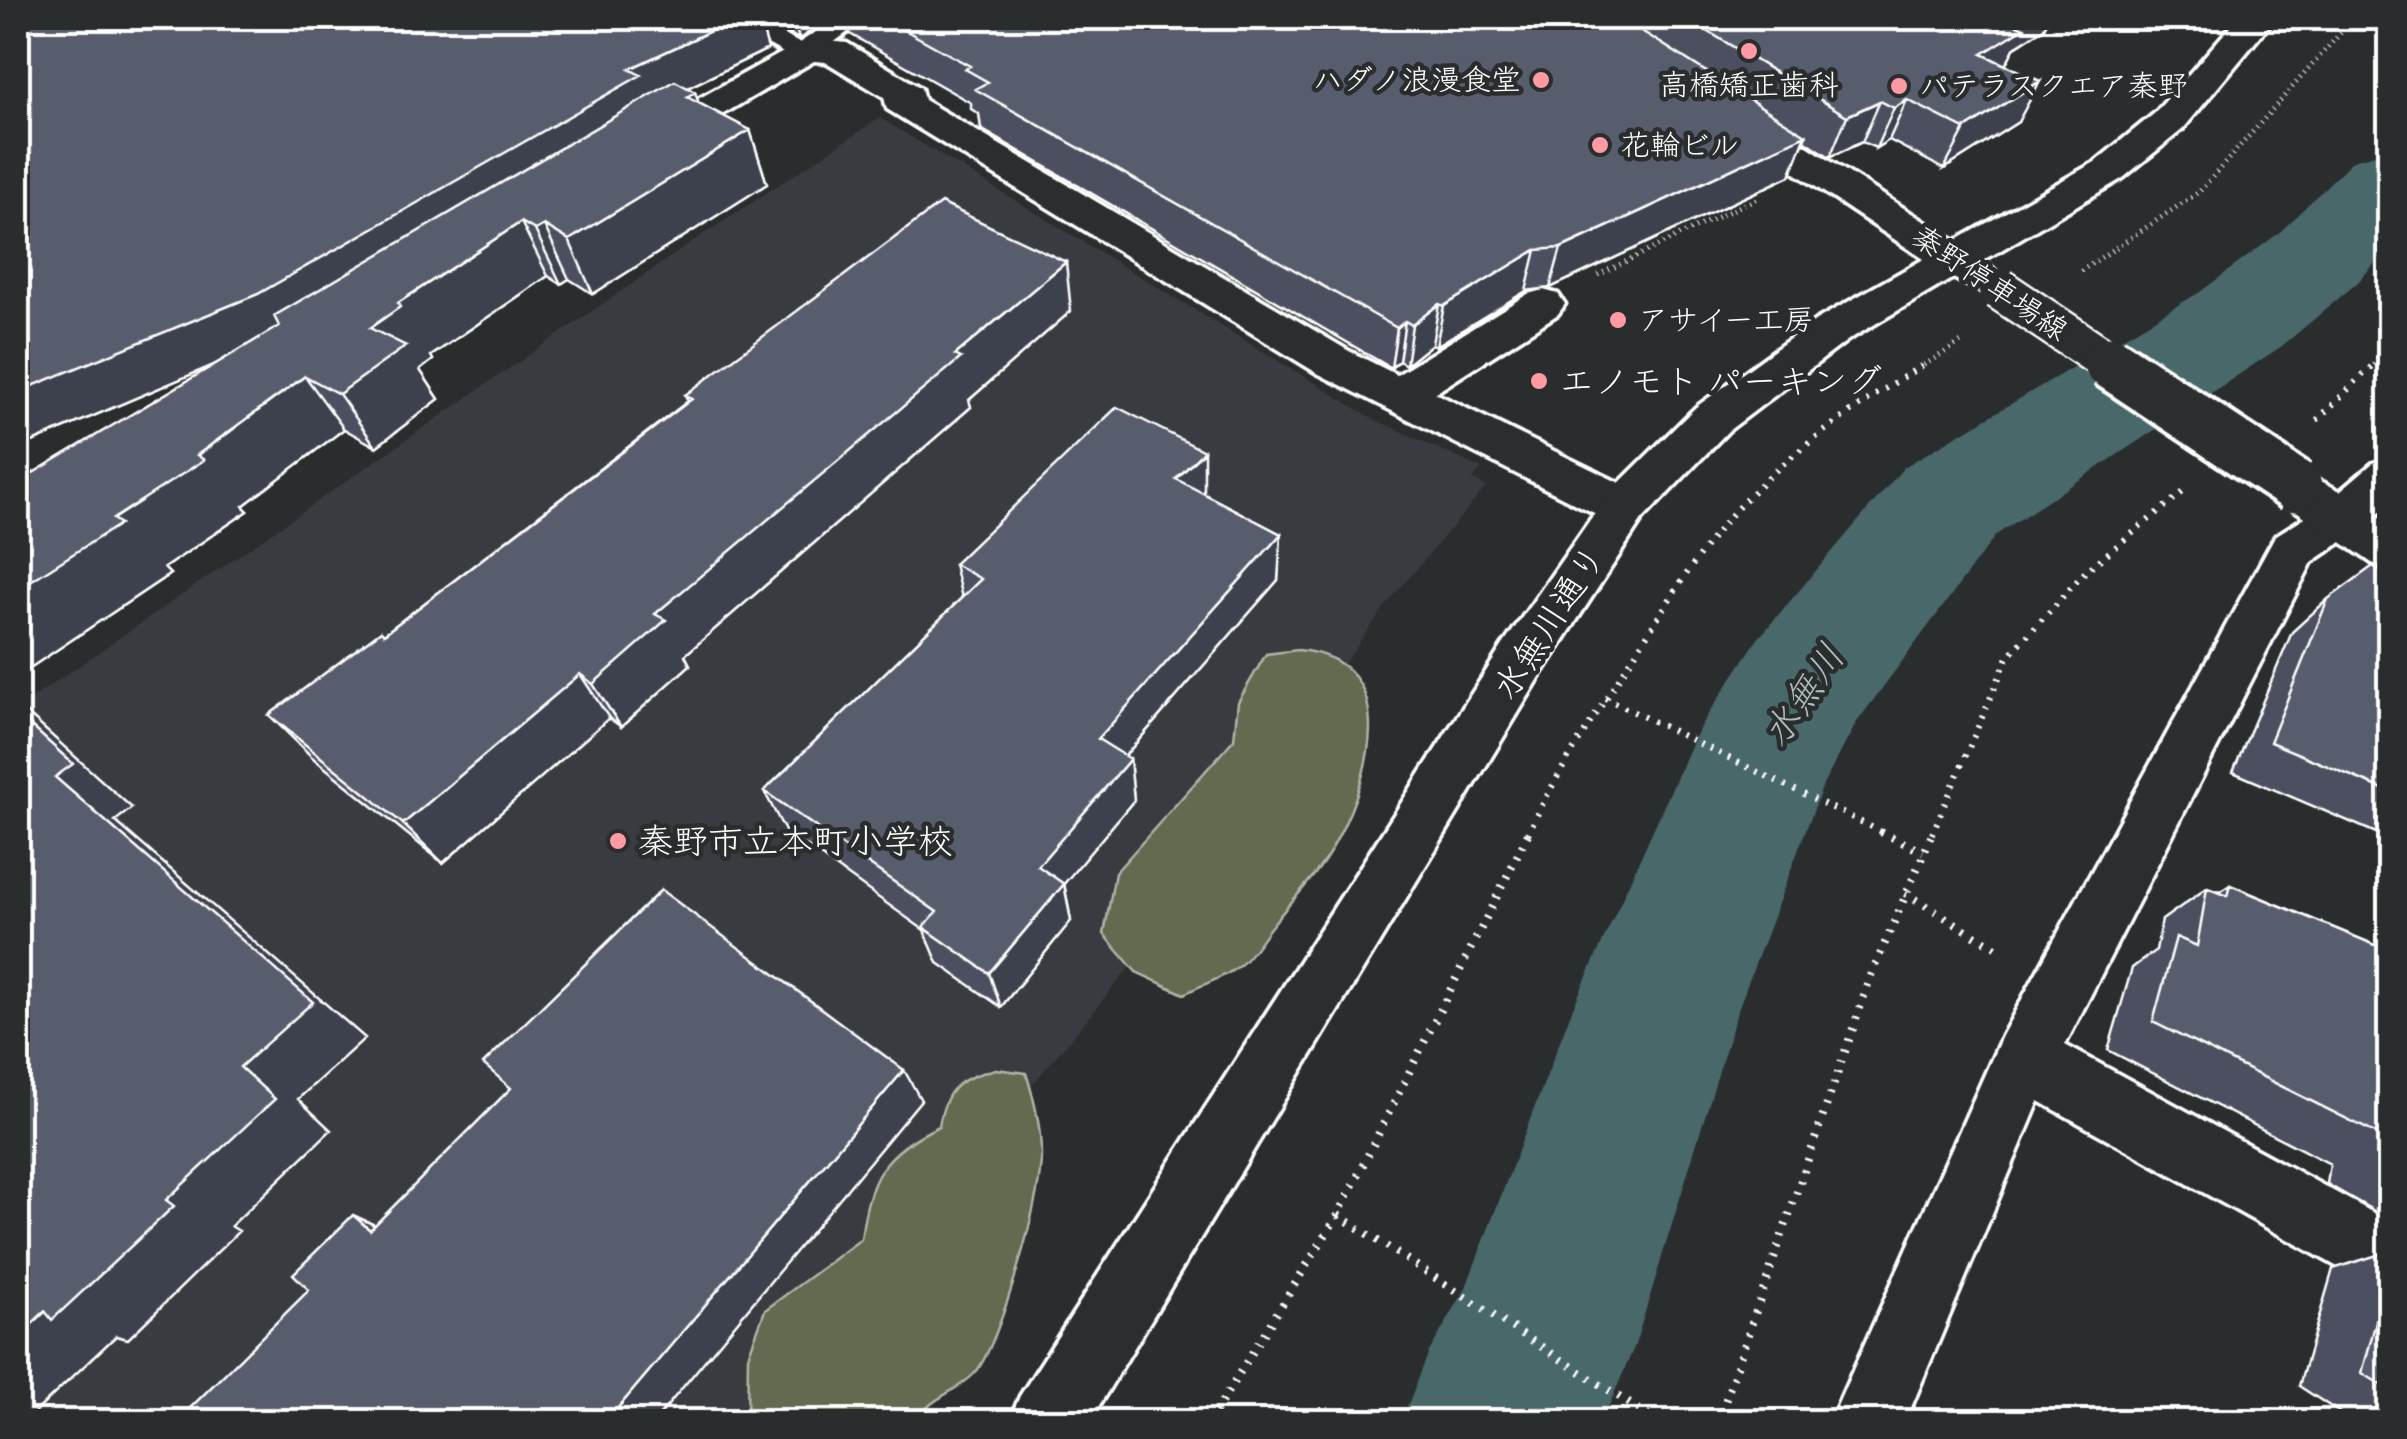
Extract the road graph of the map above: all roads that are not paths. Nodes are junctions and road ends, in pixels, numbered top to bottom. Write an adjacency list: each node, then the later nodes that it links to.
1 (734, 18): 4 (lane)
2 (853, 18): 4 (lane)
3 (2258, 18): 7 (street, 水無川通り)
4 (801, 51): 6 (street); 9 (street)
5 (1713, 102): 7 (street, 秦野停車場線)
6 (607, 166)
7 (1978, 274): 11 (street, 水無川通り); 12 (street, 秦野停車場線, bridge)
8 (1544, 304): 9 (street)
9 (1397, 396): 11 (street)
10 (2390, 475): 12 (street)
11 (1625, 507): 16 (street, 水無川通り)
12 (2343, 517): 13 (street, 秦野停車場線); 14 (street)
13 (2390, 550)
14 (2025, 1058): 15 (street); 17 (street)
15 (2390, 1261)
16 (1046, 1422)
17 (1867, 1422)

